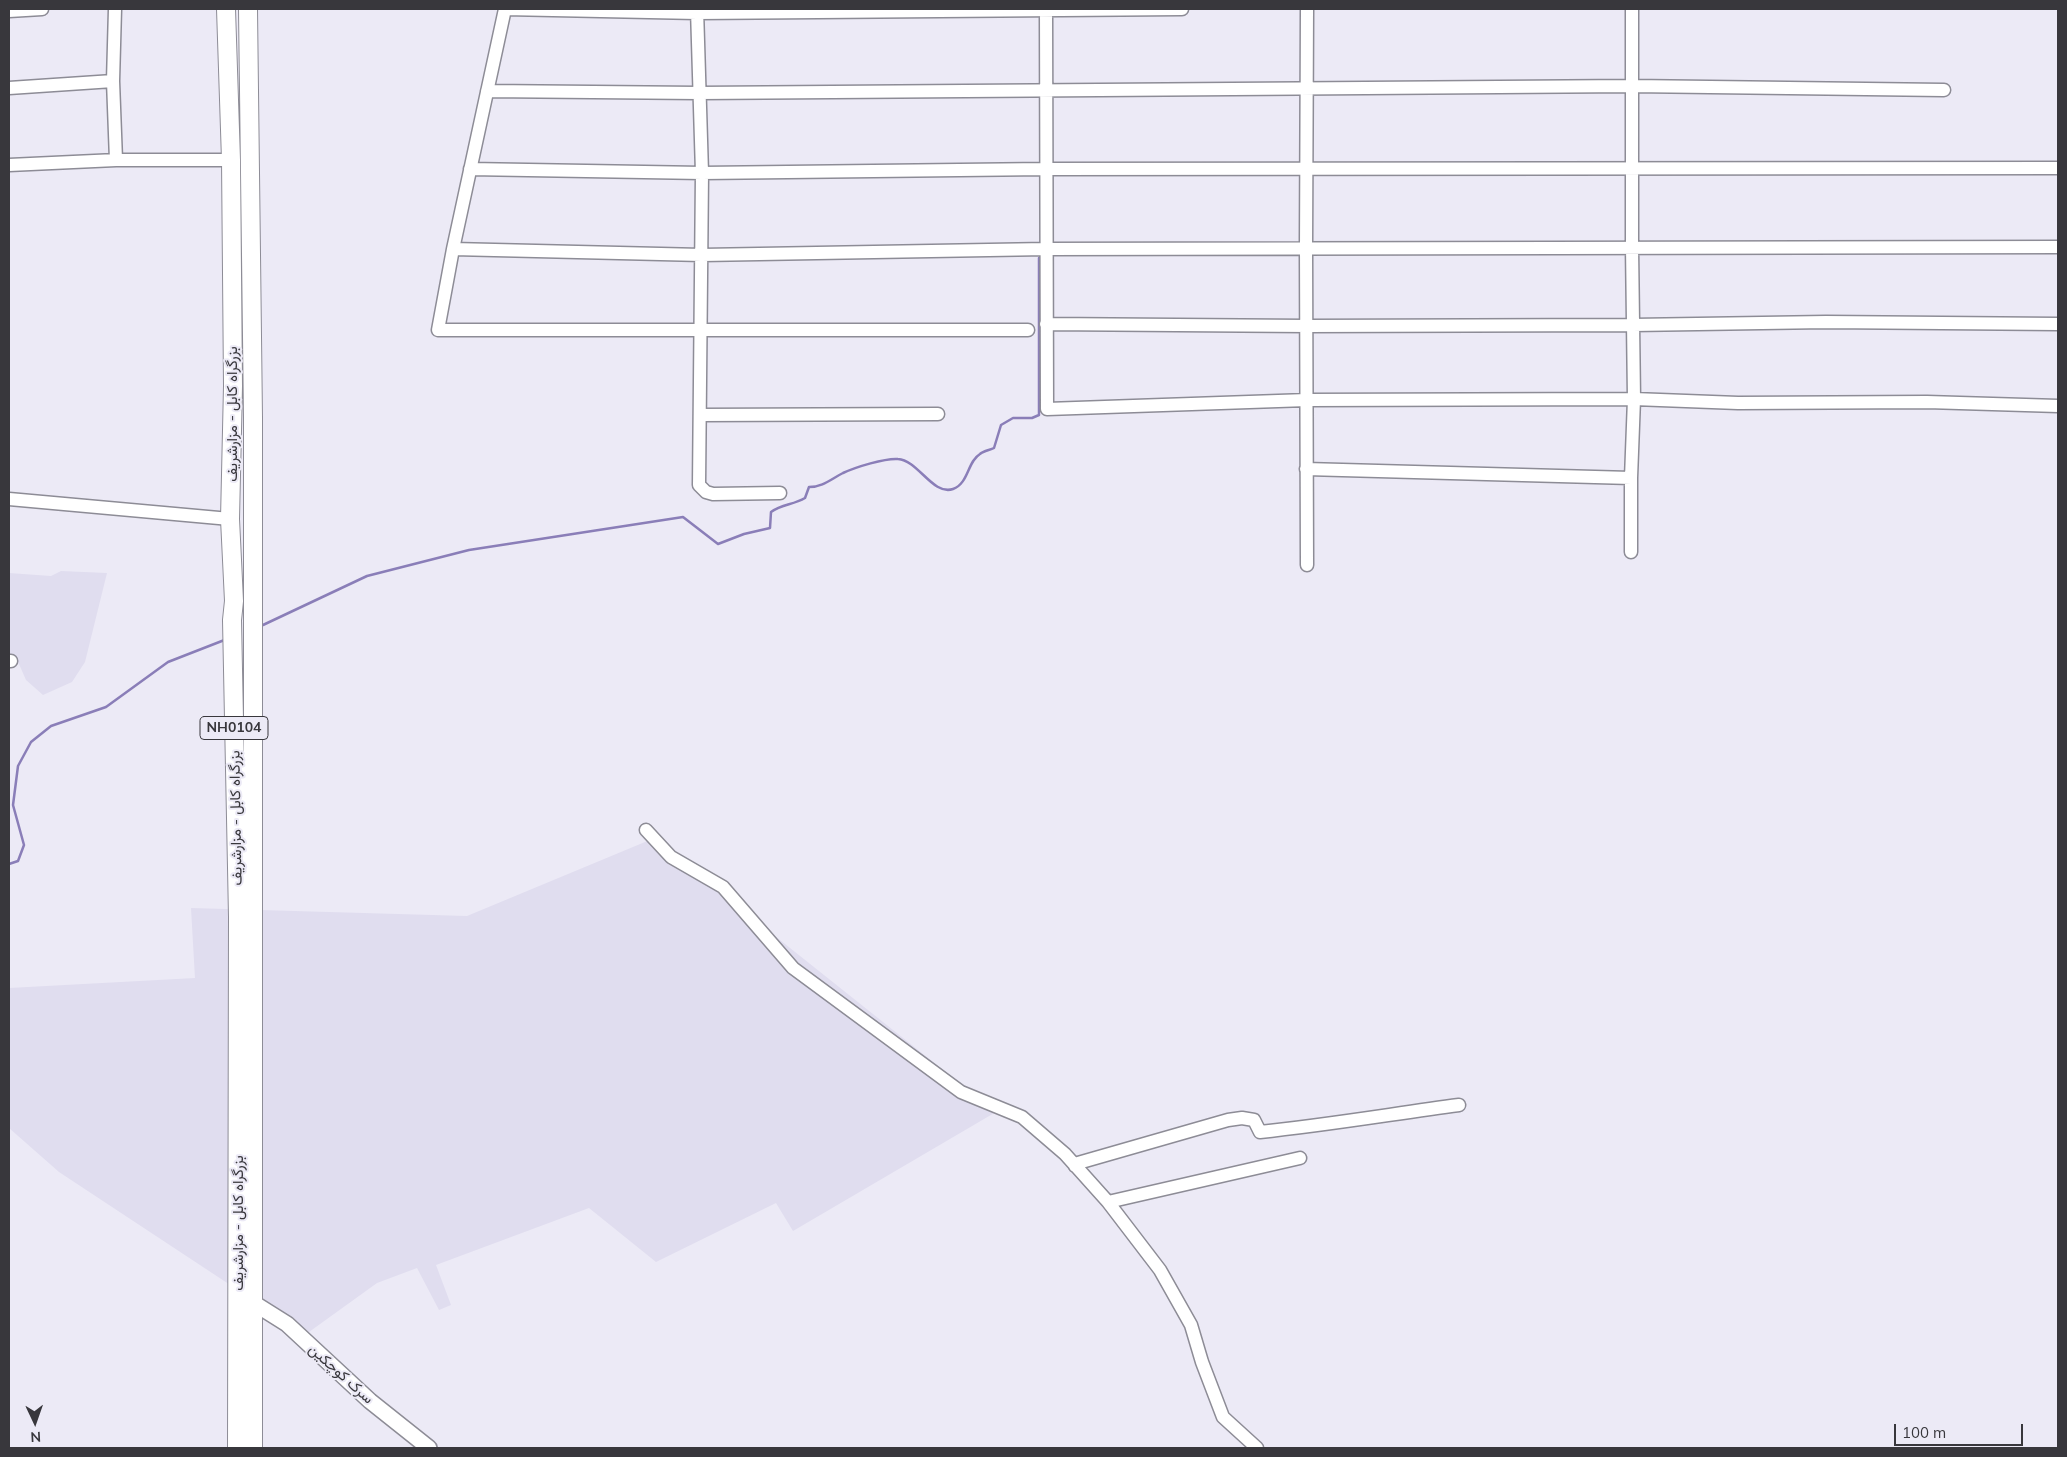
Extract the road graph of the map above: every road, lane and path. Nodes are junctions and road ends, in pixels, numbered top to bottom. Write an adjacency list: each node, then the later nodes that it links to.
1 (42, 9): 10 (street)
2 (115, 9): 12 (street)
3 (226, 9): 21 (highway, بزرگراه کابل - مزارشریف / NH0104)
4 (248, 9): 58 (highway, بزرگراه کابل - مزارشریف / NH0104)
5 (505, 9): 11 (street); 17 (street)
6 (1182, 9): 9 (street)
7 (1308, 9): 15 (street)
8 (1632, 9): 13 (street)
9 (1046, 10): 11 (street); 18 (street)
10 (9, 11)
11 (697, 11): 19 (street)
12 (112, 80): 14 (street); 20 (street)
13 (1632, 86): 15 (street); 16 (street); 24 (street)
14 (9, 88)
15 (1306, 89): 18 (street); 23 (street)
16 (1944, 90)
17 (487, 91): 19 (street); 26 (street)
18 (1046, 91): 19 (street); 27 (street)
19 (699, 93): 28 (street)
20 (116, 160): 21 (street); 22 (street)
21 (231, 160): 50 (highway, بزرگراه کابل - مزارشریف / NH0104)
22 (9, 165)
23 (1307, 168): 24 (street); 27 (street); 31 (street)
24 (1634, 168): 25 (street); 29 (street)
25 (2058, 168)
26 (470, 169): 28 (street); 32 (street)
27 (1045, 169): 28 (street); 33 (street)
28 (702, 173): 34 (street)
29 (1632, 247): 30 (street); 31 (street); 37 (street)
30 (2058, 247)
31 (1306, 248): 33 (street); 38 (street)
32 (453, 249): 34 (street); 40 (street)
33 (1046, 249): 34 (street); 35 (street)
34 (702, 254): 40 (street)
35 (1046, 324): 38 (street); 41 (street)
36 (2058, 324): 37 (street)
37 (1633, 325): 38 (street); 42 (street)
38 (1307, 326): 41 (street)
39 (1028, 330): 40 (street)
40 (700, 331): 45 (street)
41 (1307, 400): 42 (street); 46 (street)
42 (1634, 400): 43 (street); 47 (street)
43 (2058, 406)
44 (938, 414): 45 (street)
45 (700, 415): 48 (street)
46 (1306, 469): 47 (street); 52 (street)
47 (1631, 478): 51 (street)
48 (780, 493)
49 (9, 499): 50 (street)
50 (230, 519): 59 (highway, بزرگراه کابل - مزارشریف / NH0104)
51 (1632, 552)
52 (1307, 565)
53 (646, 830): 56 (street)
54 (1459, 1105): 56 (street)
55 (1300, 1158): 57 (street)
56 (1075, 1166): 57 (street)
57 (1108, 1202): 62 (street)
58 (252, 1302): 60 (highway, بزرگراه کابل - مزارشریف / NH0104); 61 (main road, سرک کوچکین)
59 (237, 1448)
60 (253, 1448)
61 (429, 1448)
62 (1257, 1448)

